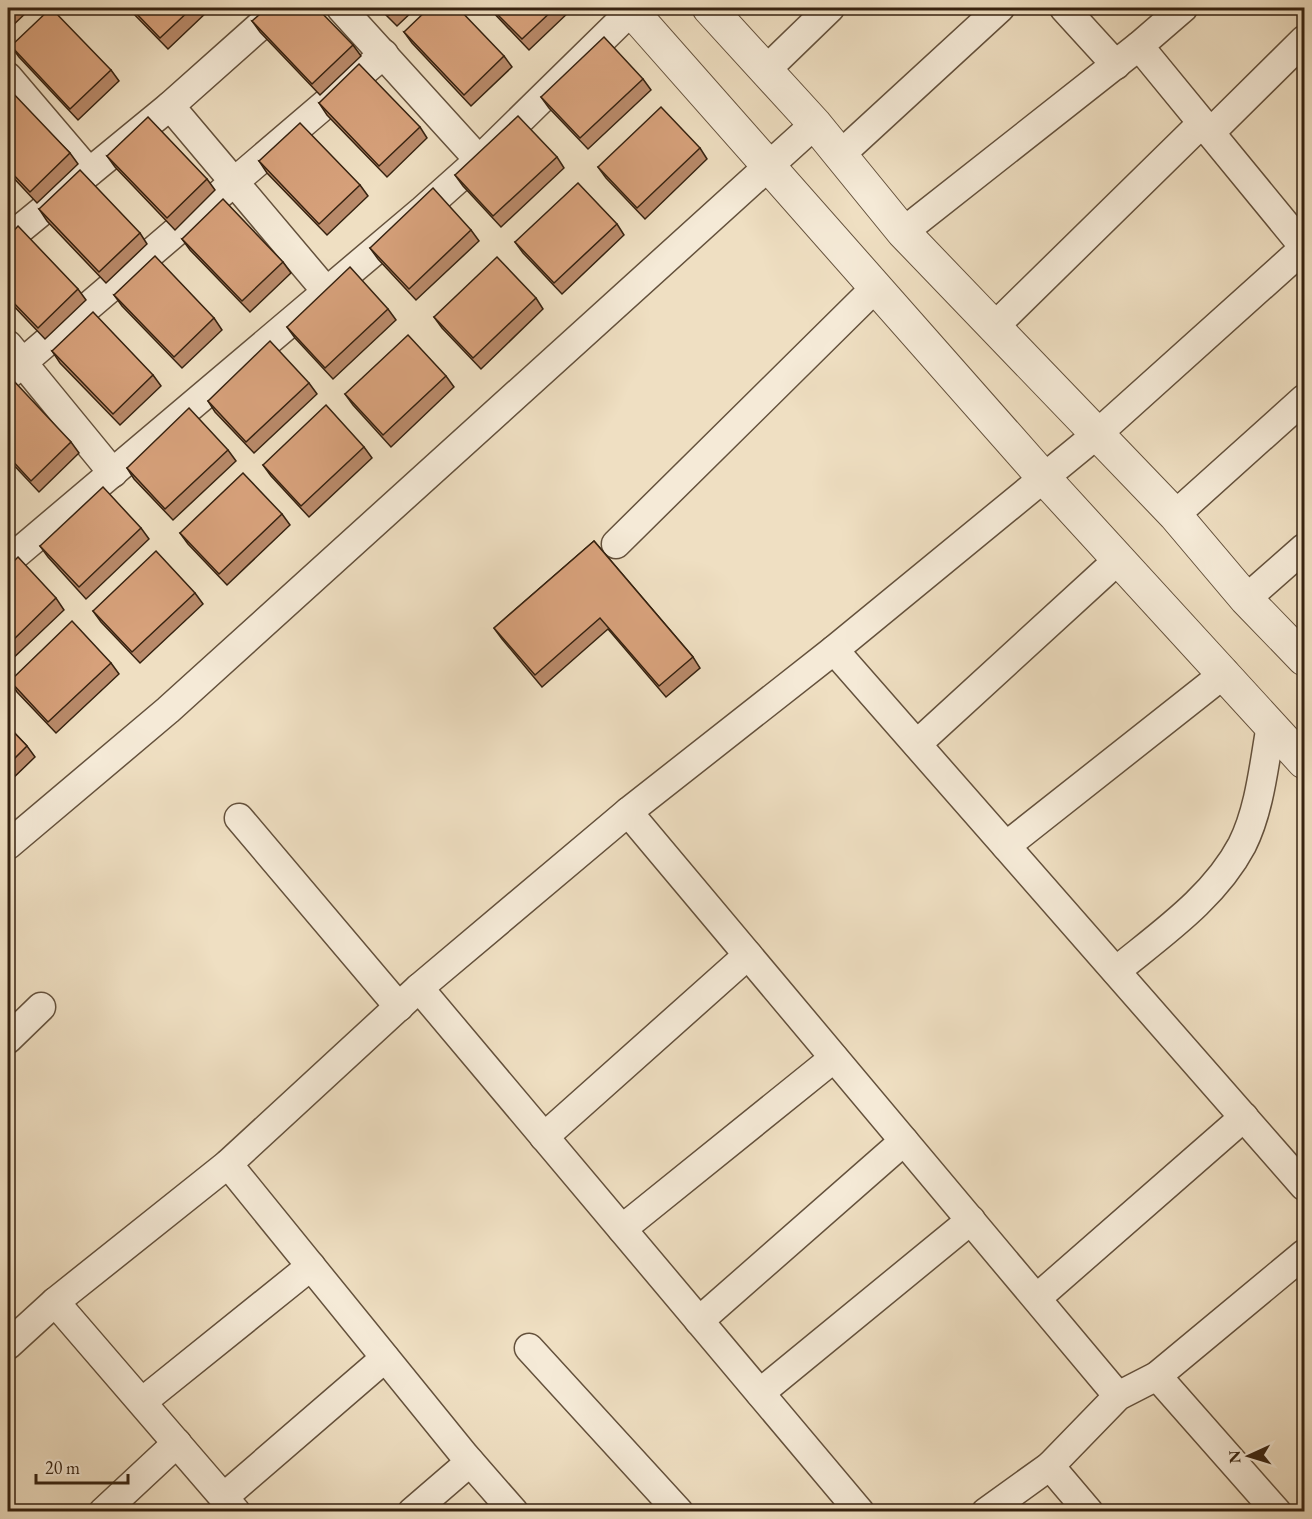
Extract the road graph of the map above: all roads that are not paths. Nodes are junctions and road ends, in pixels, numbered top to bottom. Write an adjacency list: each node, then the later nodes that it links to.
1 (279, 8): 15 (street)
2 (341, 8): 11 (street)
3 (632, 8): 19 (street); 20 (street)
4 (709, 8): 13 (street)
5 (830, 8): 13 (street)
6 (1000, 8): 18 (street)
7 (1064, 8): 12 (street)
8 (1183, 8): 10 (street)
9 (1305, 40): 17 (street)
10 (1139, 46): 12 (street); 17 (street)
11 (384, 54): 19 (street); 22 (street)
12 (1116, 65): 23 (street)
13 (765, 70): 16 (street)
14 (8, 77): 21 (street)
15 (170, 106): 21 (street); 22 (street)
16 (815, 124): 18 (street); 20 (street)
17 (1206, 128): 25 (street); 28 (street)
18 (839, 156): 23 (street)
19 (479, 160): 27 (street)
20 (769, 168): 26 (street); 48 (street)
21 (89, 172): 24 (street)
22 (234, 182): 27 (street); 29 (street)
23 (903, 232): 28 (street)
24 (8, 239)
25 (1305, 248): 31 (street)
26 (875, 288): 33 (street); 35 (street)
27 (327, 292): 32 (street)
28 (994, 327): 31 (street)
29 (13, 361): 32 (street)
30 (1305, 399): 34 (street)
31 (1096, 435): 33 (street); 34 (street)
32 (113, 473): 38 (street)
33 (1044, 478): 37 (street); 40 (street)
34 (1175, 515): 39 (street)
35 (616, 544)
36 (1305, 548): 39 (street)
37 (1119, 559): 42 (street); 44 (street)
38 (8, 561)
39 (1246, 599): 41 (street)
40 (834, 650): 44 (street); 46 (street)
41 (1305, 659)
42 (1225, 673): 43 (street); 49 (street)
43 (1271, 725): 45 (street); 51 (street)
44 (917, 744): 49 (street)
45 (1305, 762)
46 (628, 812): 50 (street); 52 (street)
47 (239, 818): 52 (street)
48 (8, 845)
49 (1006, 846): 51 (street)
50 (748, 955): 55 (street); 57 (street)
51 (1116, 971): 56 (street)
52 (409, 997): 57 (street); 59 (street)
53 (41, 1007): 54 (street)
54 (8, 1039)
55 (834, 1058): 58 (street); 62 (street)
56 (1245, 1117): 60 (street); 65 (street)
57 (544, 1137): 62 (street)
58 (904, 1141): 61 (street); 67 (street)
59 (228, 1164): 64 (street); 66 (street)
60 (1305, 1186)
61 (971, 1220): 65 (street); 72 (street)
62 (622, 1229): 67 (street)
63 (1305, 1254): 71 (street)
64 (310, 1266): 70 (street); 74 (street)
65 (1036, 1298): 73 (street)
66 (55, 1302): 68 (street); 74 (street)
67 (699, 1321): 72 (street)
68 (10, 1337)
69 (529, 1348): 82 (street)
70 (386, 1358): 76 (street); 78 (street)
71 (1157, 1376): 73 (street); 86 (street)
72 (760, 1393): 83 (street)
73 (1118, 1396): 77 (street)
74 (142, 1402): 75 (street)
75 (177, 1443): 78 (street); 79 (street)
76 (470, 1462): 80 (street); 81 (street)
77 (1050, 1466): 84 (street); 85 (street)
78 (230, 1504)
79 (103, 1512)
80 (412, 1512)
81 (514, 1512)
82 (679, 1512)
83 (860, 1512)
84 (986, 1512)
85 (1089, 1512)
86 (1277, 1512)

